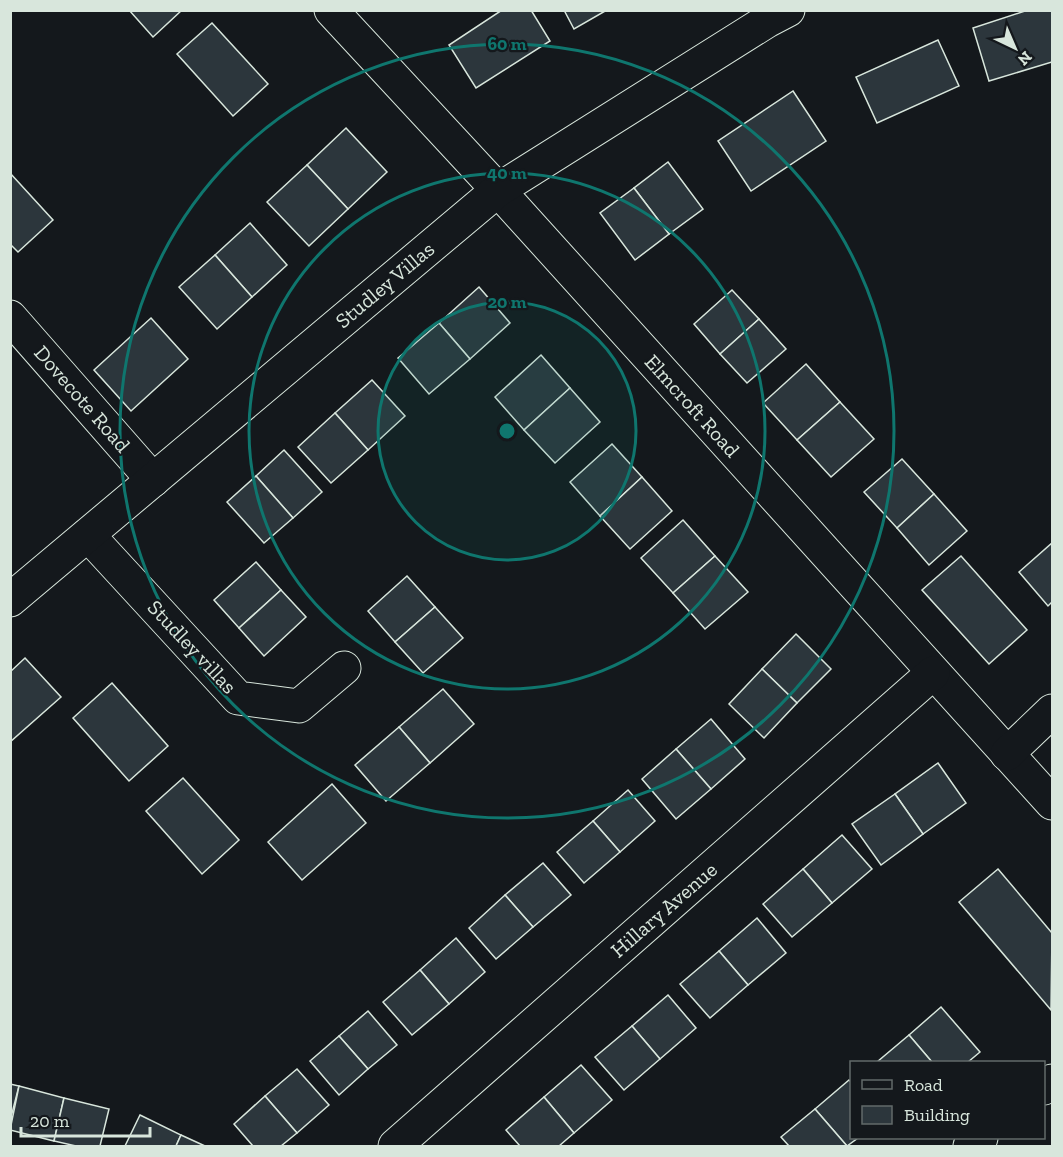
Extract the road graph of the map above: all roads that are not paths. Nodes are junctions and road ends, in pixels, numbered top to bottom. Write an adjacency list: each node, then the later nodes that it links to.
1 (331, 10): 3 (street, Elmcroft Road)
2 (788, 10): 3 (street, Studley Villas)
3 (498, 190): 5 (street, Studley Villas); 9 (street, Elmcroft Road)
4 (10, 317): 5 (street, Dovecote Road)
5 (153, 480): 6 (street, Studley Villas)
6 (88, 535): 7 (street, Studley Villas); 8 (street, Studley villas)
7 (10, 600)
8 (344, 668)
9 (933, 673): 11 (street, Elmcroft Road); 13 (street, Hillary Avenue)
10 (1053, 711): 11 (street)
11 (1007, 753): 12 (street, Elmcroft Road)
12 (1053, 803)
13 (395, 1146)

